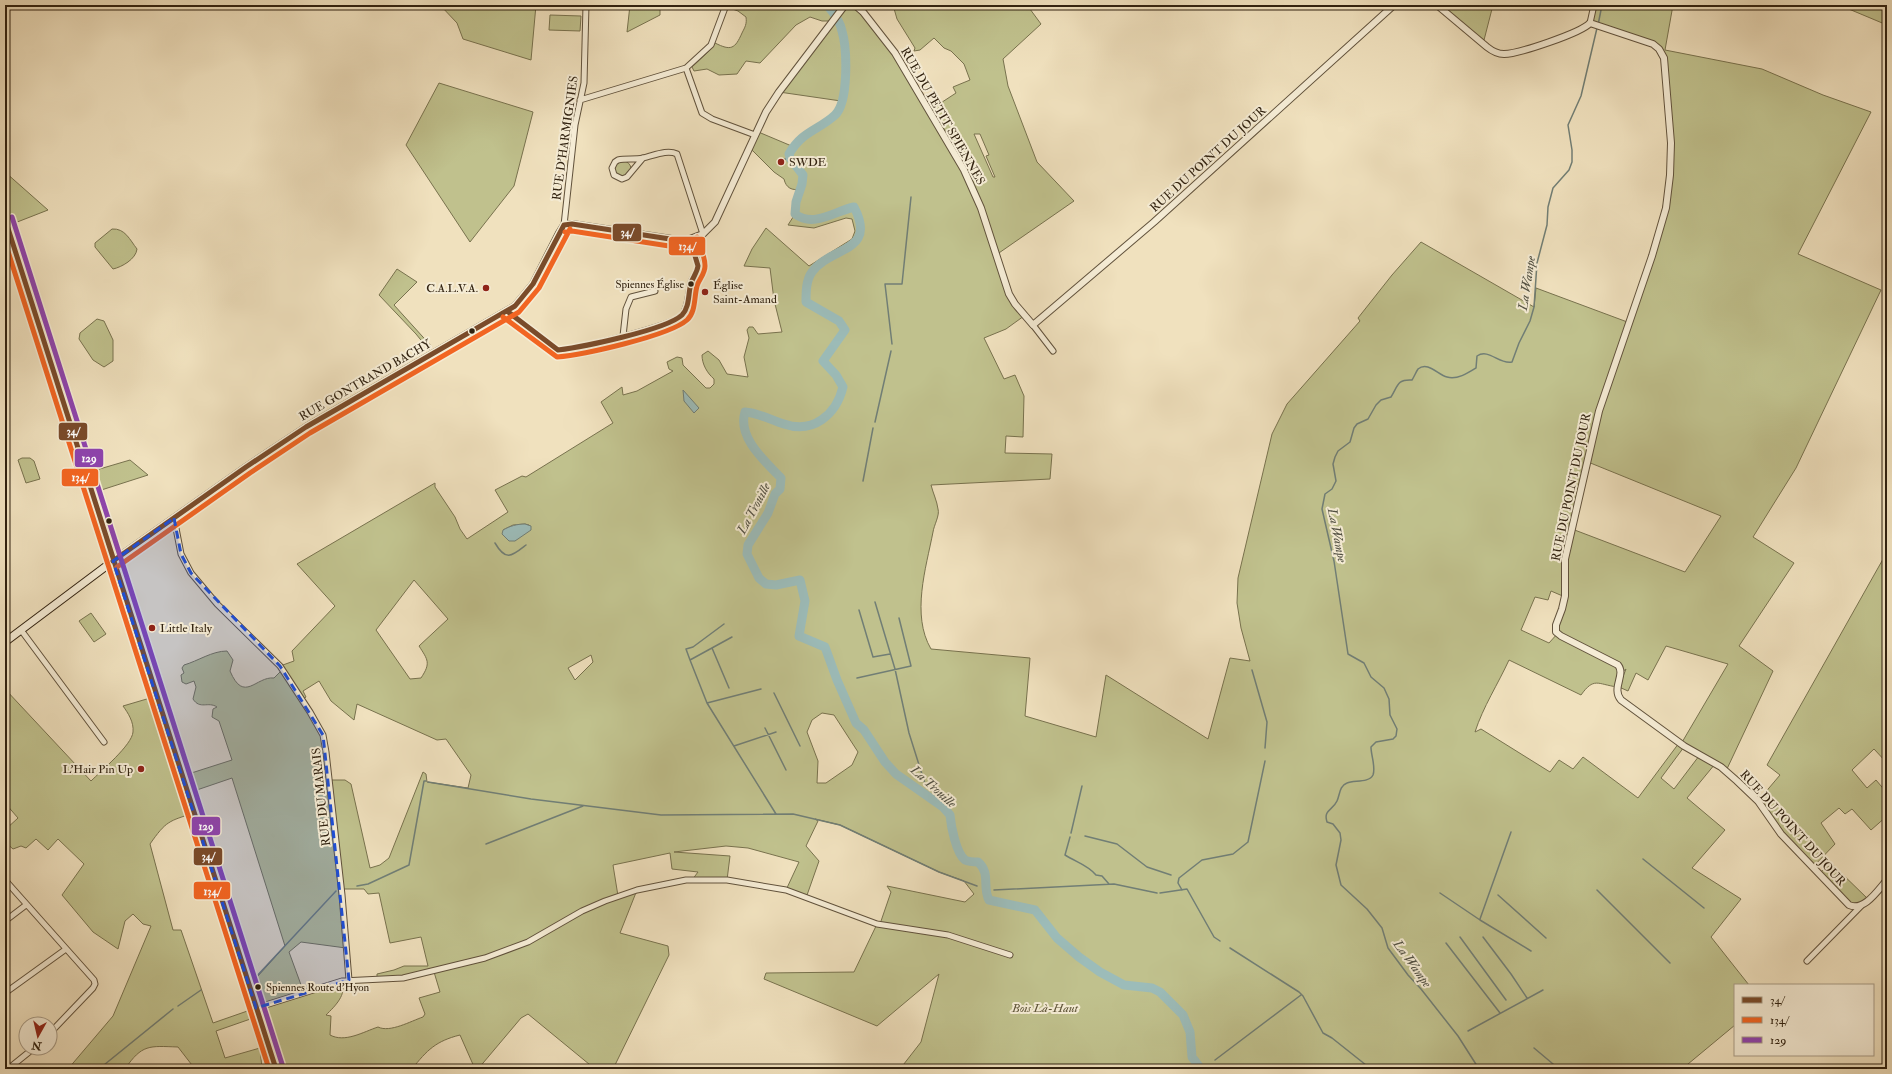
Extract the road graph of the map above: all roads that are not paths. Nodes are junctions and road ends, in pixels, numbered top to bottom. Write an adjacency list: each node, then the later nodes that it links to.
1 (586, 5): 10 (street, RUE D'HARMIGNIES)
2 (726, 5): 9 (street)
3 (845, 5): 11 (street)
4 (855, 5): 19 (street, RUE DU PETIT SPIENNES)
5 (1394, 5): 19 (street, RUE DU POINT DU JOUR)
6 (1437, 5): 8 (street)
7 (1594, 5): 8 (street)
8 (1592, 24): 30 (street, RUE DU POINT DU JOUR)
9 (686, 68): 10 (street); 11 (street)
10 (580, 100): 14 (street, RUE D'HARMIGNIES)
11 (755, 135): 15 (street)
12 (643, 158): 12 (street); 15 (street)
13 (5, 219): 23 (main road)
14 (564, 225): 16 (street); 18 (street, RUE GONTRAND BACHY)
15 (703, 234): 16 (street)
16 (690, 239): 20 (street)
17 (655, 291): 20 (street)
18 (507, 311): 20 (street); 22 (street, RUE GONTRAND BACHY)
19 (1033, 326): 21 (street, RUE DU PETIT SPIENNES)
20 (623, 336)
21 (1053, 351)
22 (174, 518): 23 (street, RUE GONTRAND BACHY); 35 (street, RUE DU MARAIS)
23 (114, 561): 24 (main road); 37 (main road)
24 (21, 630): 25 (main road); 26 (street)
25 (5, 642)
26 (104, 742)
27 (5, 880): 29 (street)
28 (1887, 880): 30 (street)
29 (26, 905): 31 (street); 32 (street)
30 (1861, 906): 34 (street)
31 (5, 921)
32 (66, 948): 36 (street); 38 (street)
33 (1010, 955): 35 (street)
34 (1807, 960)
35 (349, 980): 37 (street)
36 (5, 993)
37 (256, 1008): 41 (main road)
38 (58, 1024)
39 (24, 1056): 40 (street)
40 (8, 1069)
41 (276, 1069)

